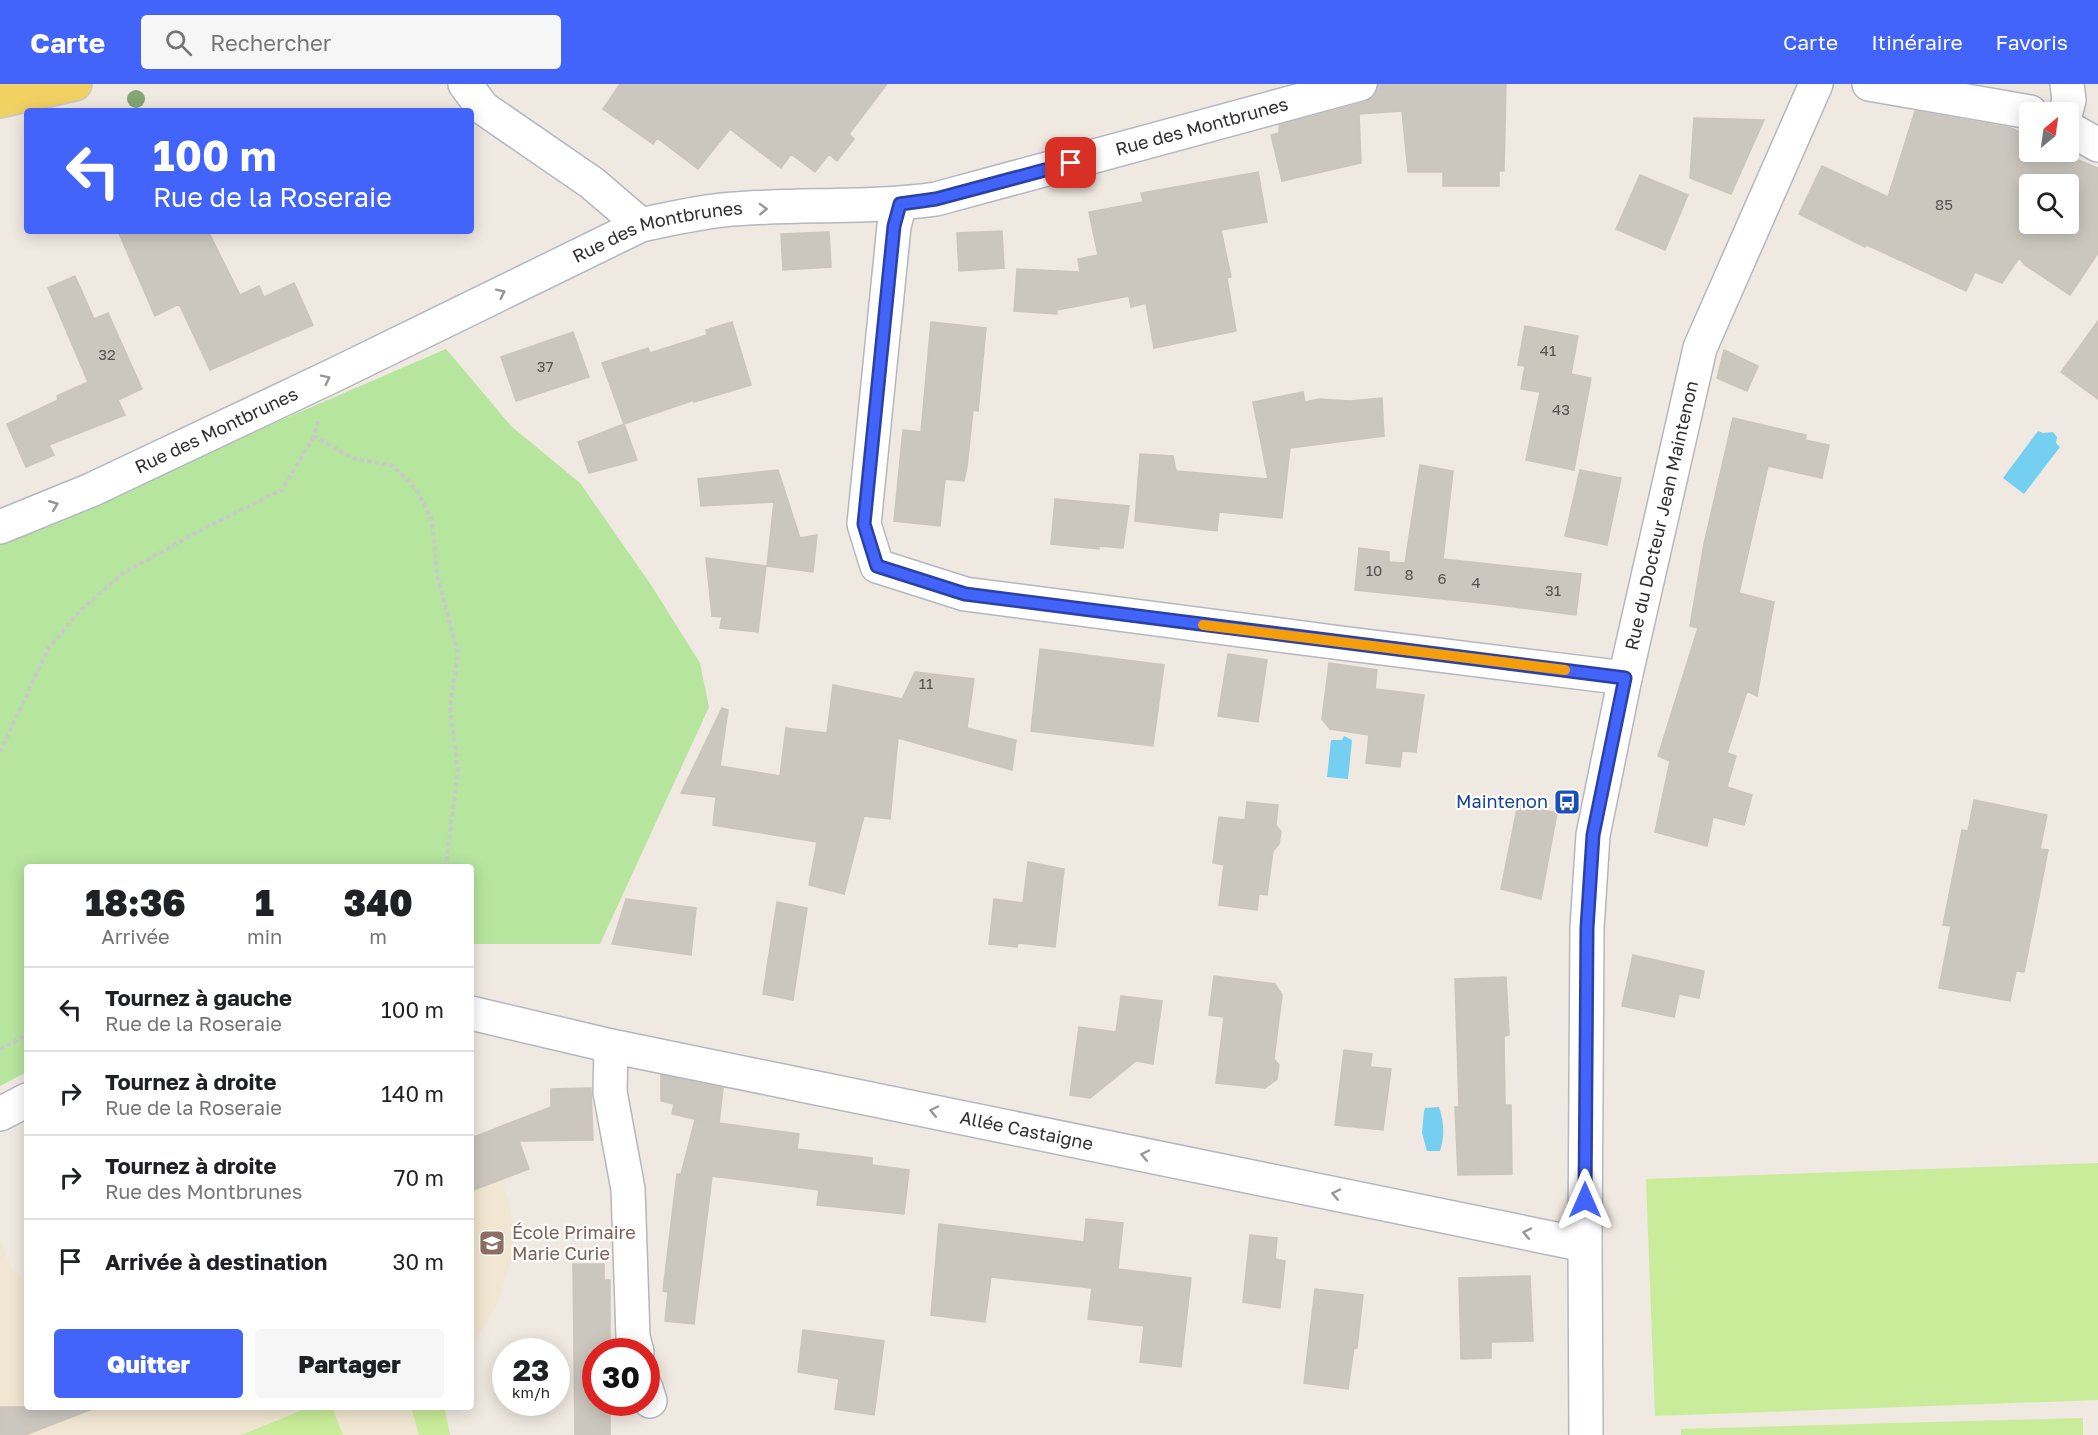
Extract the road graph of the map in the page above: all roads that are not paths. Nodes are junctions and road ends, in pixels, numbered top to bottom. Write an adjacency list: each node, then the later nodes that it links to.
1 (75, 84): 7 (main road)
2 (465, 84): 13 (street)
3 (1360, 84): 12 (street, Rue des Montbrunes)
4 (1816, 84): 15 (street, Rue du Docteur Jean Maintenon)
5 (1869, 84): 9 (street)
6 (2067, 84): 8 (street)
7 (0, 101)
8 (2068, 102)
9 (2019, 110)
10 (2079, 134): 11 (street)
11 (2098, 145)
12 (900, 204): 13 (street, Rue des Montbrunes, one-way to 12); 15 (street)
13 (641, 225): 14 (street, Rue des Montbrunes, one-way to 13)
14 (0, 527)
15 (1625, 678): 20 (street, Rue du Docteur Jean Maintenon)
16 (474, 1014): 17 (street, Allée Castaigne)
17 (611, 1046): 20 (street, Allée Castaigne, one-way to 17); 21 (street)
18 (24, 1102): 19 (street)
19 (0, 1114)
20 (1585, 1245): 22 (street, Rue du Docteur Jean Maintenon)
21 (633, 1338)
22 (1586, 1435)

